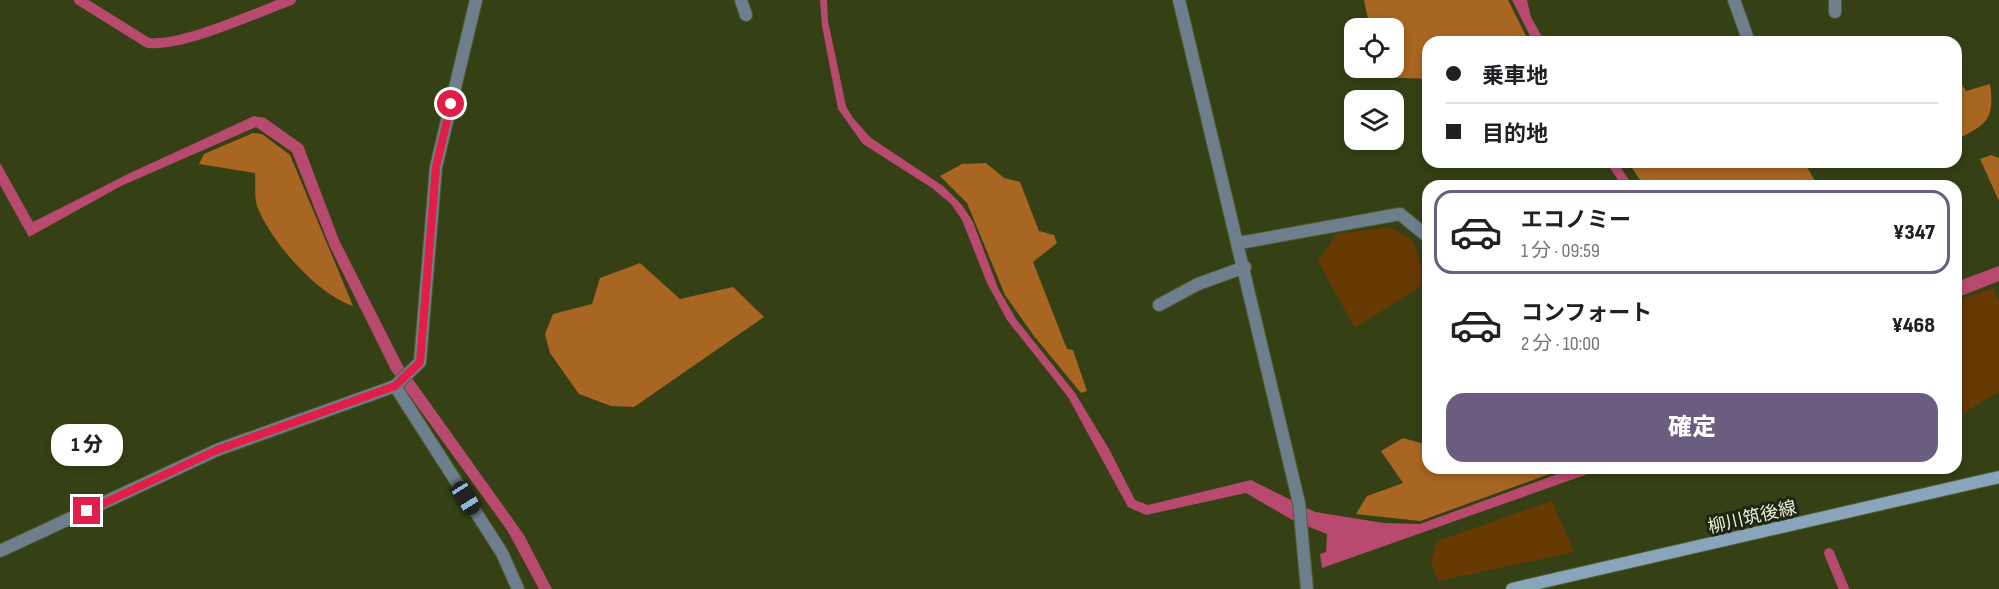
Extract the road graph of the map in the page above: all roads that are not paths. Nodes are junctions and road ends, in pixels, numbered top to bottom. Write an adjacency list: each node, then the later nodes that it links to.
1 (476, 0): 11 (street)
2 (741, 0): 5 (street)
3 (1179, 0): 8 (street)
4 (1734, 0): 6 (street)
5 (746, 15)
6 (1747, 36)
7 (1422, 232): 8 (street)
8 (1239, 243): 9 (street)
9 (1245, 267): 10 (street); 15 (street)
10 (1159, 305)
11 (395, 386): 13 (street); 14 (street)
12 (1999, 477): 16 (main road, 柳川筑後線)
13 (0, 551)
14 (518, 589)
15 (1307, 589)
16 (1512, 589)

